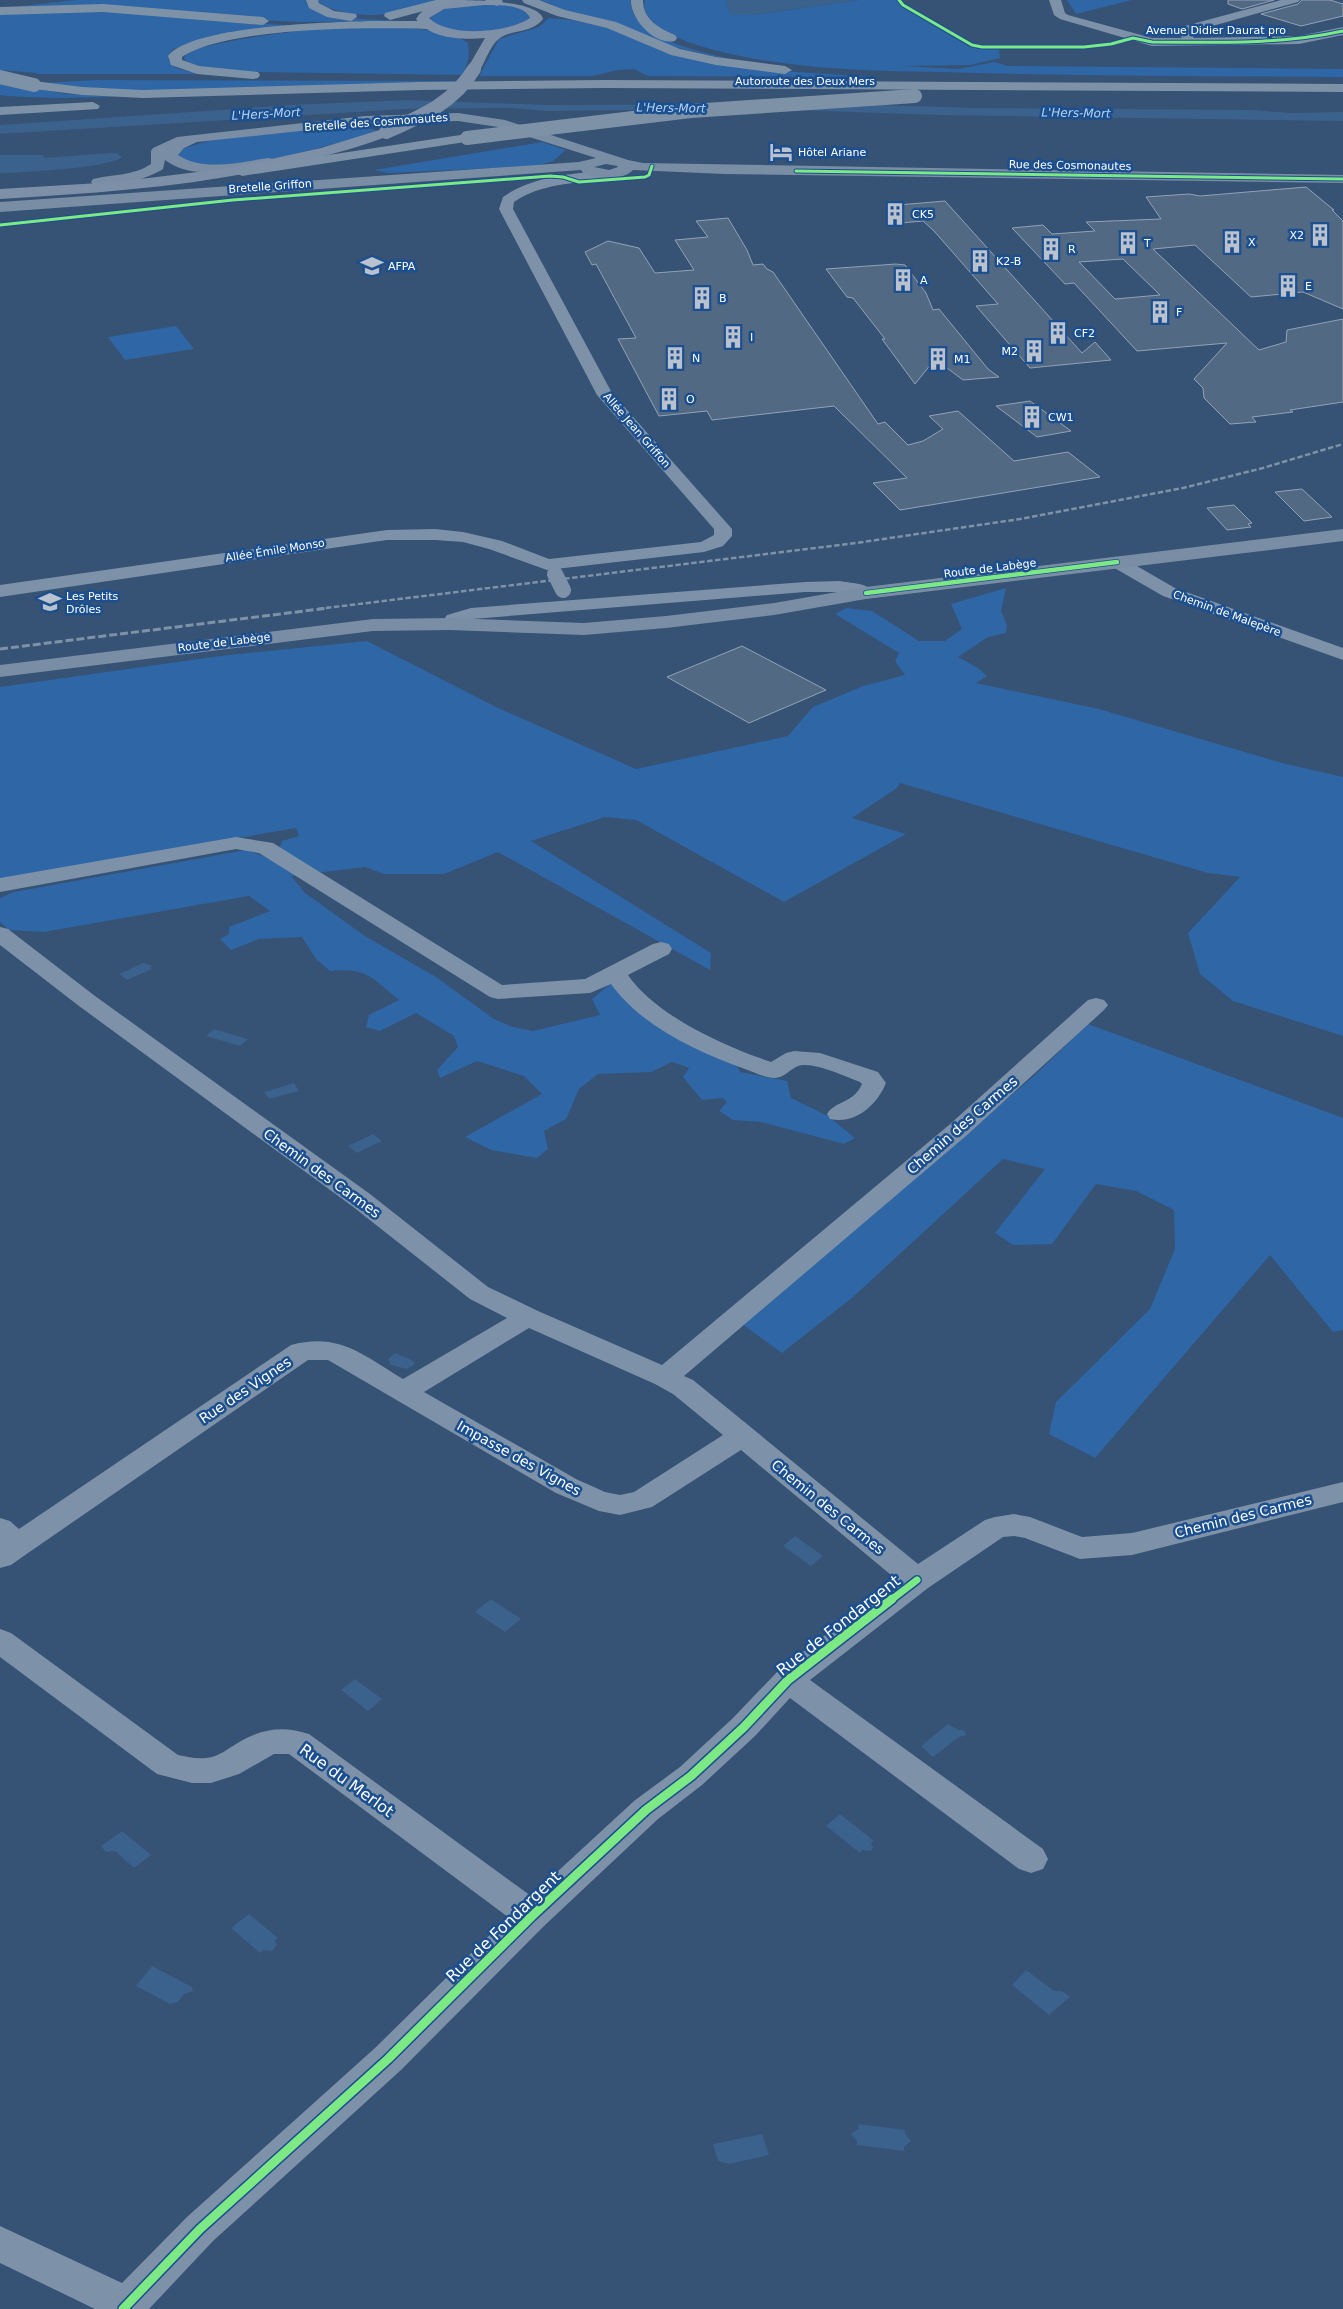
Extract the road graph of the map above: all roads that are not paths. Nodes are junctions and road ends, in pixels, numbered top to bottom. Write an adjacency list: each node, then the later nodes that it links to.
1 (52, 0): 9 (highway)
2 (312, 0): 13 (highway)
3 (528, 0): 14 (highway)
4 (637, 0): 20 (highway)
5 (1055, 0): 18 (street, Avenue Didier Daurat pro)
6 (1294, 0): 18 (street)
7 (455, 1): 8 (highway); 12 (highway); 13 (highway)
8 (494, 1): 11 (highway)
9 (0, 6)
10 (0, 11): 13 (highway)
11 (536, 13): 14 (highway); 16 (highway)
12 (426, 19): 13 (highway); 17 (highway)
13 (348, 21): 22 (highway)
14 (596, 21): 20 (highway)
15 (1343, 31): 18 (street, Avenue Didier Daurat pro)
16 (498, 33): 17 (highway); 19 (highway)
17 (459, 34): 19 (highway)
18 (1190, 41)
19 (477, 68): 28 (highway, Autoroute des Deux Mers); 29 (highway, Autoroute des Deux Mers); 36 (highway, bridge)
20 (799, 70): 24 (highway)
21 (885, 72): 24 (highway)
22 (270, 75)
23 (288, 76): 28 (highway)
24 (950, 76): 29 (highway)
25 (0, 77): 26 (highway); 33 (highway, bridge)
26 (81, 77)
27 (179, 77): 28 (highway)
28 (314, 78)
29 (1133, 80): 30 (highway)
30 (1343, 81)
31 (795, 87): 32 (highway); 33 (highway); 35 (highway)
32 (1343, 88)
33 (264, 90): 35 (highway)
34 (1343, 93): 42 (highway, bridge)
35 (1, 104)
36 (386, 132): 39 (highway); 42 (highway)
37 (226, 134): 38 (main road, Bretelle des Cosmonautes); 39 (main road, Bretelle des Cosmonautes); 44 (main road, Bretelle des Cosmonautes)
38 (582, 149): 41 (main road, Bretelle des Cosmonautes); 41 (main road)
39 (280, 160): 44 (highway)
40 (540, 169): 41 (main road, Bretelle Griffon); 41 (main road, Bretelle Griffon); 47 (main road, Bretelle Griffon)
41 (591, 170): 43 (main road, Rue des Cosmonautes); 50 (street, Allée Jean Griffon)
42 (242, 172): 46 (highway)
43 (1343, 179)
44 (86, 183): 45 (highway)
45 (0, 184)
46 (0, 194)
47 (0, 207)
48 (1343, 535): 49 (main road, Route de Labège)
49 (1117, 562): 53 (main road, Route de Labège); 56 (street, Chemin de Malepère)
50 (558, 583): 51 (street, Allée Émile Monso); 52 (street, Route de Labège); 55 (street, Route de Labège)
51 (0, 591)
52 (744, 593): 53 (street, Route de Labège); 54 (street)
53 (866, 593): 54 (main road, Route de Labège)
54 (774, 609): 55 (main road, Route de Labège)
55 (450, 624): 57 (main road, Route de Labège)
56 (1343, 654)
57 (0, 670)
58 (0, 885): 61 (street)
59 (0, 934): 64 (street, Chemin des Carmes)
60 (661, 949): 61 (street)
61 (615, 973): 63 (street)
62 (1096, 1005): 65 (street, Chemin des Carmes)
63 (839, 1114)
64 (528, 1317): 65 (street, Chemin des Carmes); 66 (street)
65 (665, 1377): 67 (street, Chemin des Carmes)
66 (403, 1392): 67 (street, Impasse des Vignes); 69 (street, Rue des Vignes)
67 (742, 1436): 70 (street, Chemin des Carmes)
68 (1343, 1492): 70 (street, Chemin des Carmes)
69 (6, 1544)
70 (917, 1580): 72 (street, Rue de Fondargent)
71 (0, 1641): 74 (street, Rue du Merlot)
72 (788, 1680): 73 (street); 74 (street, Rue de Fondargent)
73 (1032, 1859)
74 (532, 1916): 76 (street, Rue de Fondargent)
75 (0, 2244): 76 (street)
76 (122, 2309)

